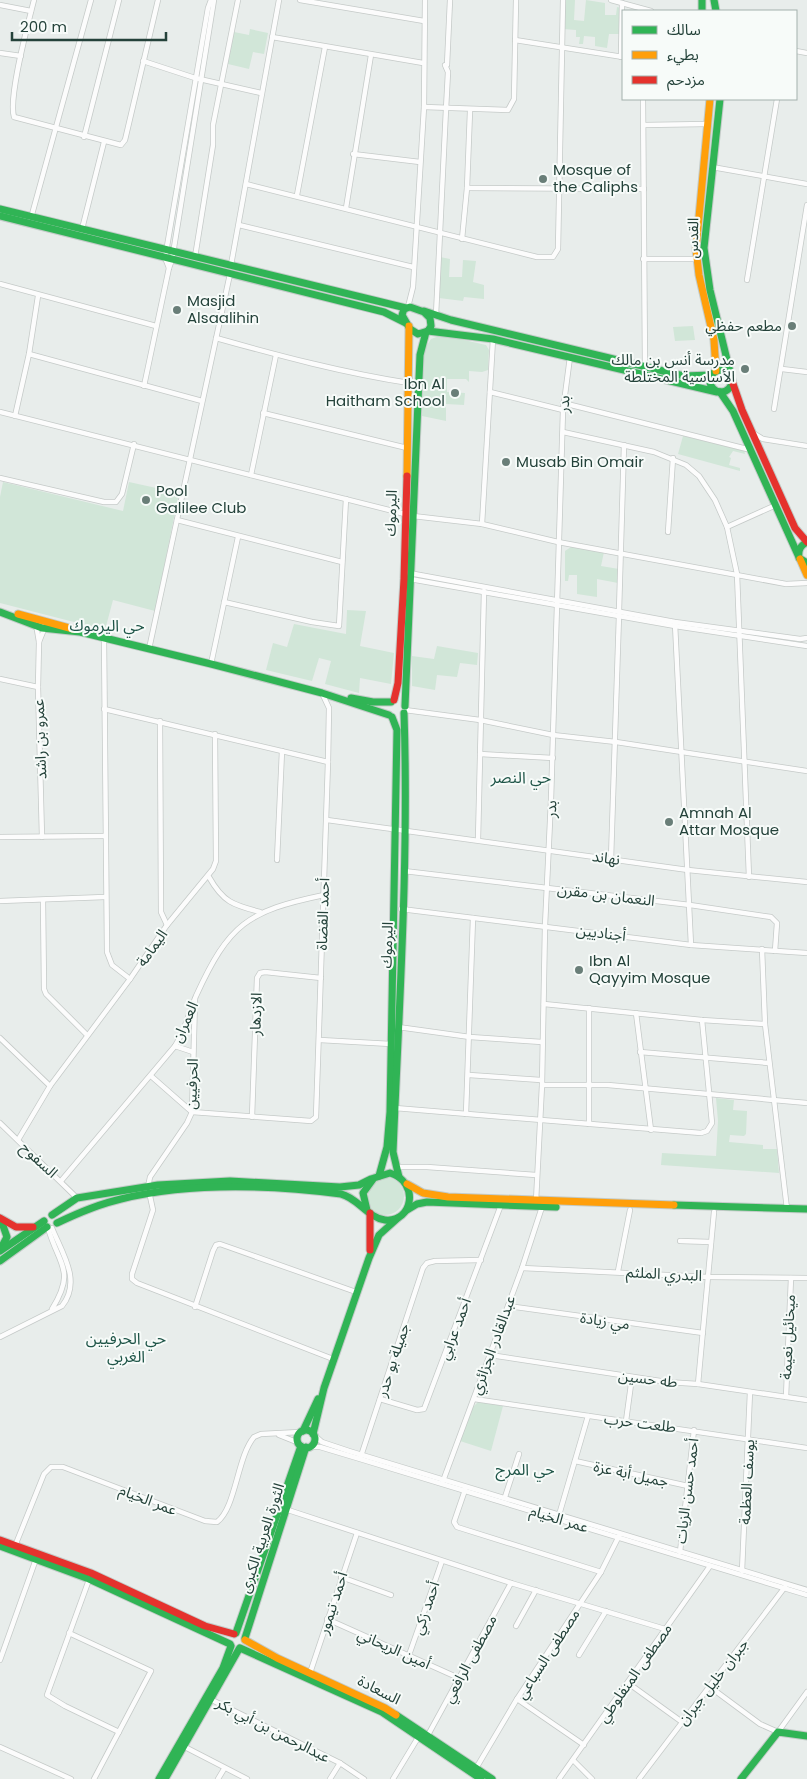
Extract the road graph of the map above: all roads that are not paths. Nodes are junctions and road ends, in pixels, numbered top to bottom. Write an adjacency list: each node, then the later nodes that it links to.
1 (34, 0): 17 (street)
2 (91, 0): 41 (street)
3 (119, 0): 42 (street)
4 (158, 0): 27 (street)
5 (213, 0): 29 (street)
6 (238, 0): 30 (street)
7 (279, 0): 19 (street)
8 (300, 0): 18 (street)
9 (425, 0): 18 (street)
10 (450, 0): 37 (street)
11 (516, 0): 20 (street)
12 (563, 0): 22 (street)
13 (611, 0): 14 (street)
14 (622, 3): 16 (street); 26 (street)
15 (0, 5): 17 (street)
16 (647, 10)
17 (31, 11): 25 (street)
18 (424, 22): 28 (street)
19 (272, 37): 21 (street); 31 (street)
20 (515, 40): 22 (street); 38 (street)
21 (325, 47): 24 (street); 53 (street)
22 (562, 47): 26 (street); 52 (street)
23 (0, 53): 25 (street)
24 (371, 55): 28 (street); 44 (street)
25 (21, 56): 41 (street)
26 (622, 57)
27 (143, 61): 29 (street); 43 (street)
28 (424, 63): 36 (street)
29 (198, 79): 30 (street); 63 (street)
30 (221, 85): 31 (street); 66 (street)
31 (261, 93): 48 (street)
32 (643, 100): 40 (street)
33 (710, 100): 39 (street, القدس)
34 (720, 100): 46 (street, القدس)
35 (777, 100): 47 (street)
36 (424, 108): 37 (street); 45 (street)
37 (446, 109): 38 (street); 61 (street)
38 (470, 111): 50 (street)
39 (707, 124): 40 (street); 67 (street, القدس)
40 (644, 125): 51 (street)
41 (55, 129): 42 (street); 57 (street)
42 (84, 137): 43 (street)
43 (104, 142): 60 (street)
44 (353, 154): 45 (street); 55 (street)
45 (420, 162): 59 (street)
46 (712, 167): 47 (street); 92 (street, القدس)
47 (763, 177): 49 (street); 73 (street)
48 (246, 184): 53 (street); 58 (street)
49 (807, 184)
50 (467, 188): 52 (street); 62 (street)
51 (644, 189): 52 (street); 69 (street)
52 (559, 190): 62 (street)
53 (297, 196): 55 (street)
54 (807, 205): 64 (street)
55 (346, 208): 59 (street)
56 (0, 211): 57 (street)
57 (30, 220): 60 (street); 68 (street)
58 (239, 225): 70 (street); 71 (street)
59 (415, 227): 61 (street); 71 (street)
60 (82, 229): 63 (street)
61 (440, 233): 62 (street); 79 (street)
62 (462, 239)
63 (170, 251): 66 (street); 68 (street)
64 (800, 252): 65 (street); 89 (street)
65 (807, 254)
66 (195, 256): 70 (street)
67 (697, 258): 69 (street); 91 (street, القدس)
68 (169, 259): 72 (street); 81 (street)
69 (643, 259): 88 (street)
70 (232, 265): 77 (street)
71 (413, 268): 76 (street)
72 (230, 274): 80 (street); 83 (street)
73 (747, 280)
74 (0, 284): 75 (street)
75 (38, 296): 81 (street); 85 (street)
76 (411, 296): 77 (street); 78 (street)
77 (407, 308): 78 (street); 80 (street)
78 (421, 310): 79 (street); 82 (street)
79 (436, 315): 88 (street)
80 (407, 325): 82 (street); 93 (street, اليرموك)
81 (156, 326): 94 (street)
82 (427, 331): 84 (street); 118 (street)
83 (216, 338): 86 (street); 97 (street)
84 (493, 339): 87 (street); 95 (street)
85 (29, 354): 94 (street); 103 (street)
86 (276, 355): 93 (street); 102 (street)
87 (570, 357): 96 (street); 98 (street, بدر)
88 (645, 367): 91 (street)
89 (782, 368): 90 (street); 99 (street)
90 (807, 372)
91 (713, 373): 92 (street); 96 (street)
92 (732, 378): 96 (street); 104 (street, القدس)
93 (410, 383): 109 (street, اليرموك)
94 (144, 386): 97 (street)
95 (490, 392): 100 (street); 120 (street)
96 (719, 392): 110 (street)
97 (202, 401): 112 (street)
98 (563, 404): 100 (street, بدر); 110 (street)
99 (774, 409)
100 (563, 410): 105 (street, بدر)
101 (0, 412): 103 (street)
102 (263, 413): 109 (street); 113 (street)
103 (14, 416): 106 (street)
104 (751, 430): 108 (street); 125 (street, القدس)
105 (563, 432): 107 (street); 124 (street, بدر)
106 (134, 444): 112 (street); 114 (street)
107 (624, 445): 111 (street); 126 (street)
108 (807, 446)
109 (407, 448): 117 (street, اليرموك)
110 (751, 450): 116 (street)
111 (673, 458): 121 (street); 122 (street)
112 (189, 460): 113 (street); 119 (street)
113 (251, 475): 115 (street)
114 (0, 479)
115 (346, 499): 117 (street); 128 (street)
116 (776, 504): 121 (street); 127 (street)
117 (405, 514): 132 (street, اليرموك)
118 (413, 516): 120 (street); 132 (street)
119 (177, 520): 123 (street); 149 (street)
120 (482, 524): 124 (street)
121 (727, 527): 130 (street)
122 (668, 532)
123 (238, 537): 128 (street); 135 (street)
124 (558, 542): 126 (street); 136 (street, بدر)
125 (807, 542): 127 (street)
126 (622, 554): 130 (street); 138 (street)
127 (799, 556): 129 (street); 131 (street)
128 (342, 562): 135 (street)
129 (807, 563)
130 (737, 574): 133 (street); 144 (street)
131 (807, 574)
132 (407, 576): 134 (street); 136 (street); 155 (street, اليرموك); 158 (street, اليرموك)
133 (807, 583)
134 (484, 592): 136 (street); 160 (street)
135 (224, 602): 150 (street)
136 (556, 602): 138 (street); 163 (street, بدر)
137 (0, 612): 139 (street); 141 (street)
138 (619, 613): 140 (street); 164 (street)
139 (42, 619): 141 (street); 142 (street, عمرو بن راشد); 143 (street)
140 (675, 624): 144 (street); 166 (street)
141 (36, 626): 142 (street); 147 (street, عمرو بن راشد)
142 (45, 628): 143 (street); 147 (street, عمرو بن راشد)
143 (80, 632): 145 (street)
144 (739, 632): 146 (street); 148 (street); 170 (street)
145 (104, 638): 149 (street); 157 (street)
146 (807, 638)
147 (39, 642): 152 (street, عمرو بن راشد)
148 (807, 646)
149 (149, 649): 150 (street)
150 (211, 664): 153 (street)
151 (0, 679): 152 (street)
152 (38, 687): 176 (street, عمرو بن راشد)
153 (322, 693): 154 (street); 156 (street, أحمد القضاة)
154 (337, 696): 155 (street); 156 (street); 159 (street)
155 (392, 701): 158 (street); 159 (street)
156 (329, 708): 169 (street, أحمد القضاة)
157 (104, 709): 161 (street); 174 (street)
158 (405, 710): 159 (street); 160 (street); 173 (street, اليرموك)
159 (390, 716): 173 (street, اليرموك)
160 (480, 720): 163 (street); 167 (street)
161 (160, 722): 162 (street); 195 (street)
162 (215, 734): 165 (street); 184 (street, اليمامة)
163 (553, 735): 164 (street); 168 (street, بدر)
164 (616, 742): 166 (street); 179 (street)
165 (282, 751): 169 (street); 180 (street)
166 (682, 753): 170 (street); 181 (street)
167 (480, 754): 168 (street); 177 (street)
168 (553, 758): 178 (street, بدر)
169 (328, 762): 172 (street, أحمد القضاة)
170 (744, 763): 171 (street); 183 (street)
171 (807, 771)
172 (327, 820): 173 (street, نهاند); 187 (street, أحمد القضاة)
173 (401, 829): 177 (street, نهاند); 182 (street, اليرموك); 192 (street, اليرموك)
174 (104, 836): 176 (street); 188 (street)
175 (0, 837): 176 (street)
176 (42, 837)
177 (478, 840): 178 (street, نهاند)
178 (549, 851): 179 (street, نهاند); 186 (street, بدر)
179 (611, 859): 181 (street, نهاند)
180 (277, 860)
181 (688, 870): 183 (street, نهاند); 191 (street)
182 (404, 871): 186 (street, النعمان بن مقرن); 192 (street, اليرموك)
183 (749, 876): 185 (street, نهاند)
184 (209, 877): 193 (street); 195 (street, اليمامة)
185 (807, 882)
186 (547, 888): 191 (street, النعمان بن مقرن); 196 (street, بدر)
187 (324, 894): 193 (street, العمران); 201 (street, أحمد القضاة)
188 (106, 897): 189 (street); 202 (street)
189 (43, 900): 190 (street); 210 (street)
190 (0, 901)
191 (690, 905): 197 (street); 199 (street, النعمان بن مقرن)
192 (398, 909): 194 (street, أجناديين); 209 (street, اليرموك); 215 (street, اليرموك)
193 (260, 912): 203 (street, العمران)
194 (473, 918): 196 (street, أجناديين); 211 (street)
195 (167, 925): 202 (street, اليمامة)
196 (545, 926): 197 (street, أجناديين); 204 (street, بدر)
197 (691, 945): 198 (street, أجناديين)
198 (762, 949): 199 (street, أجناديين); 208 (street)
199 (775, 951): 200 (street, أجناديين)
200 (807, 953)
201 (321, 978): 213 (street, أحمد القضاة); 233 (street, الازدهار)
202 (130, 979): 210 (street, اليمامة)
203 (195, 999): 216 (street, العمران); 217 (street, الحرفيين)
204 (544, 1004): 205 (street); 214 (street, بدر)
205 (589, 1008): 206 (street); 225 (street)
206 (636, 1013): 207 (street); 218 (street)
207 (702, 1020): 208 (street); 219 (street)
208 (765, 1024): 220 (street)
209 (398, 1027): 211 (street); 215 (street, اليرموك)
210 (87, 1035): 224 (street, اليمامة)
211 (470, 1037): 214 (street); 221 (street)
212 (0, 1038): 224 (street)
213 (320, 1040): 215 (street); 233 (street, أحمد القضاة)
214 (542, 1042): 223 (street, بدر)
215 (394, 1044): 230 (street, اليرموك); 241 (street, اليرموك)
216 (175, 1046): 217 (street); 222 (street, العمران)
217 (193, 1052): 231 (street, الحرفيين)
218 (640, 1052): 219 (street); 226 (street)
219 (706, 1059): 220 (street); 227 (street)
220 (769, 1063): 228 (street)
221 (469, 1075): 223 (street); 232 (street)
222 (151, 1076): 231 (street); 243 (street, العمران)
223 (542, 1083): 225 (street); 234 (street, بدر)
224 (50, 1086): 238 (street, اليمامة)
225 (589, 1086): 226 (street); 236 (street)
226 (644, 1089): 227 (street); 237 (street)
227 (710, 1096): 228 (street); 237 (street)
228 (774, 1101): 229 (street); 251 (street)
229 (807, 1103)
230 (395, 1108): 232 (street); 239 (street, اليرموك)
231 (192, 1112): 233 (street); 245 (street, الحرفيين)
232 (466, 1114): 234 (street)
233 (252, 1117)
234 (539, 1120): 236 (street); 240 (street, بدر)
235 (0, 1124): 238 (street, السفوح)
236 (589, 1124): 237 (street)
237 (651, 1130)
238 (18, 1140): 243 (street, السفوح)
239 (396, 1167): 240 (street); 242 (street, اليرموك)
240 (536, 1175): 248 (street, بدر)
241 (376, 1177): 242 (street); 245 (street); 254 (street)
242 (399, 1177): 244 (street)
243 (61, 1181): 246 (street, السفوح)
244 (405, 1182): 248 (street); 256 (street)
245 (149, 1191): 246 (street); 254 (street); 257 (street); 274 (street)
246 (77, 1198): 247 (street); 257 (street)
247 (69, 1201): 257 (street); 260 (street)
248 (536, 1201): 251 (street)
249 (501, 1205): 250 (street); 256 (street); 266 (street, أحمد عرابي)
250 (542, 1207): 253 (street); 268 (street, عبدالقادر الجزائري)
251 (787, 1209): 252 (street)
252 (807, 1209)
253 (630, 1210): 255 (street); 269 (street)
254 (368, 1212): 256 (street); 265 (street)
255 (714, 1212): 258 (street); 263 (street)
256 (403, 1213): 265 (street)
257 (76, 1214): 260 (street)
258 (807, 1215)
259 (1, 1219): 261 (street); 264 (street)
260 (50, 1225): 261 (street); 267 (street); 277 (street)
261 (33, 1227): 264 (street)
262 (680, 1241): 263 (street)
263 (711, 1242): 270 (street)
264 (0, 1250)
265 (368, 1258): 273 (street)
266 (481, 1260): 285 (street, جميلة بو حدر); 285 (street, أحمد عرابي)
267 (0, 1261)
268 (522, 1268): 269 (street, البدري الملثم); 275 (street, عبدالقادر الجزائري)
269 (618, 1271): 270 (street, البدري الملثم)
270 (708, 1277): 271 (street, البدري الملثم); 276 (street)
271 (791, 1278): 272 (street, البدري الملثم); 284 (street, ميخائيل نعيمة)
272 (807, 1278)
273 (356, 1292): 274 (street); 279 (street)
274 (195, 1306): 279 (street)
275 (508, 1306): 276 (street, مي زيادة); 278 (street, عبدالقادر الجزائري)
276 (703, 1334): 281 (street)
277 (0, 1337)
278 (490, 1355): 280 (street, طه حسين); 286 (street, عبدالقادر الجزائري)
279 (333, 1359): 282 (street)
280 (632, 1377): 281 (street, طه حسين); 289 (street)
281 (698, 1384): 283 (street, طه حسين)
282 (324, 1388): 291 (street); 292 (street)
283 (750, 1392): 284 (street, طه حسين); 294 (street, يوسف العظمة)
284 (786, 1397): 287 (street, طه حسين)
285 (380, 1399): 298 (street, جميلة بو حدر)
286 (474, 1399): 288 (street, طلعت حرب); 300 (street, عبدالقادر الجزائري)
287 (807, 1400)
288 (588, 1416): 289 (street, طلعت حرب); 299 (street)
289 (626, 1421): 290 (street, طلعت حرب)
290 (694, 1430): 294 (street, طلعت حرب); 301 (street, أحمد حسن الزيات)
291 (302, 1431): 292 (street); 293 (street, عمر الخيام); 295 (street)
292 (314, 1434): 295 (street); 298 (street, عمر الخيام)
293 (277, 1435): 295 (street, عمر الخيام); 310 (street, عمر الخيام)
294 (749, 1439): 296 (street, طلعت حرب); 315 (street, يوسف العظمة)
295 (304, 1446): 298 (street, عمر الخيام); 304 (street, الثورة العربية الكبرى)
296 (807, 1448)
297 (519, 1454): 303 (street)
298 (361, 1457): 300 (street, عمر الخيام)
299 (575, 1462): 301 (street, جميل أبة عزة); 305 (street)
300 (443, 1481): 302 (street, عمر الخيام); 303 (street, عمر الخيام)
301 (688, 1486): 311 (street, أحمد حسن الزيات)
302 (465, 1490): 305 (street, عمر الخيام); 316 (street)
303 (505, 1498): 305 (street, عمر الخيام)
304 (283, 1509): 306 (street); 331 (street, الثورة العربية الكبرى); 332 (street, الثورة العربية الكبرى)
305 (559, 1517): 307 (street, عمر الخيام)
306 (357, 1533): 313 (street); 318 (street, أحمد تيمور)
307 (620, 1535): 311 (street, عمر الخيام); 314 (street, عمر الخيام); 316 (street, مصطفى السباعي)
308 (0, 1540): 310 (street)
309 (0, 1546): 312 (street)
310 (16, 1546): 317 (street)
311 (680, 1552): 315 (street, عمر الخيام)
312 (36, 1559): 317 (street); 337 (street)
313 (442, 1561): 319 (street); 335 (street, أحمد زكي)
314 (710, 1566): 320 (street, عمر الخيام); 329 (street, مصطفى المنفلوطي)
315 (742, 1571): 320 (street, عمر الخيام)
316 (601, 1572): 325 (street, مصطفى السباعي)
317 (90, 1576): 330 (street); 331 (street); 333 (street)
318 (341, 1577): 323 (street); 327 (street, أحمد تيمور)
319 (511, 1583): 322 (street); 339 (street, مصطفى الرافعي)
320 (785, 1586): 321 (street, عمر الخيام); 324 (street, عمر الخيام); 342 (street, جبران خليل جبران)
321 (807, 1589)
322 (536, 1590): 325 (street); 328 (street)
323 (390, 1595)
324 (807, 1595)
325 (581, 1603): 326 (street); 345 (street, مصطفى السباعي)
326 (606, 1611): 329 (street); 336 (street)
327 (327, 1619): 335 (street, أمين الريحاني); 338 (street, أحمد تيمور)
328 (516, 1626)
329 (665, 1629): 340 (street, مصطفى المنفلوطي)
330 (70, 1633): 347 (street); 347 (street)
331 (235, 1634): 332 (street); 333 (street)
332 (245, 1639): 334 (street); 338 (street, السعادة)
333 (231, 1645): 334 (street); 344 (street)
334 (240, 1649): 341 (street, السعادة); 344 (street)
335 (409, 1655): 339 (street, أمين الريحاني)
336 (579, 1655)
337 (0, 1660)
338 (310, 1673): 341 (street, السعادة)
339 (460, 1679): 349 (street, مصطفى الرافعي)
340 (628, 1683): 346 (street); 352 (street, مصطفى المنفلوطي)
341 (333, 1686): 349 (street, السعادة)
342 (710, 1687): 346 (street, جبران خليل جبران); 348 (street)
343 (807, 1692): 348 (street)
344 (209, 1697): 351 (street); 355 (street, عبدالرحمن بن أبي بكر)
345 (518, 1699): 352 (street); 357 (street, مصطفى السباعي)
346 (682, 1722): 371 (street, جبران خليل جبران)
347 (118, 1732): 359 (street)
348 (778, 1732): 350 (street); 372 (street)
349 (423, 1734): 357 (street, السعادة); 366 (street, مصطفى الرافعي)
350 (807, 1736)
351 (182, 1745): 356 (street); 360 (street); 361 (street)
352 (584, 1745): 354 (street, مصطفى المنفلوطي)
353 (0, 1747): 358 (street)
354 (573, 1760): 369 (street, مصطفى المنفلوطي); 370 (street)
355 (340, 1763): 364 (street); 365 (street, عبدالرحمن بن أبي بكر)
356 (224, 1769): 362 (street); 363 (street)
357 (474, 1771): 367 (street, السعادة); 368 (street, السعادة)
358 (71, 1779)
359 (94, 1779)
360 (159, 1779)
361 (165, 1779)
362 (218, 1779)
363 (247, 1779)
364 (330, 1779)
365 (364, 1779)
366 (393, 1779)
367 (481, 1779)
368 (492, 1779)
369 (559, 1779)
370 (592, 1779)
371 (639, 1779)
372 (741, 1779)

